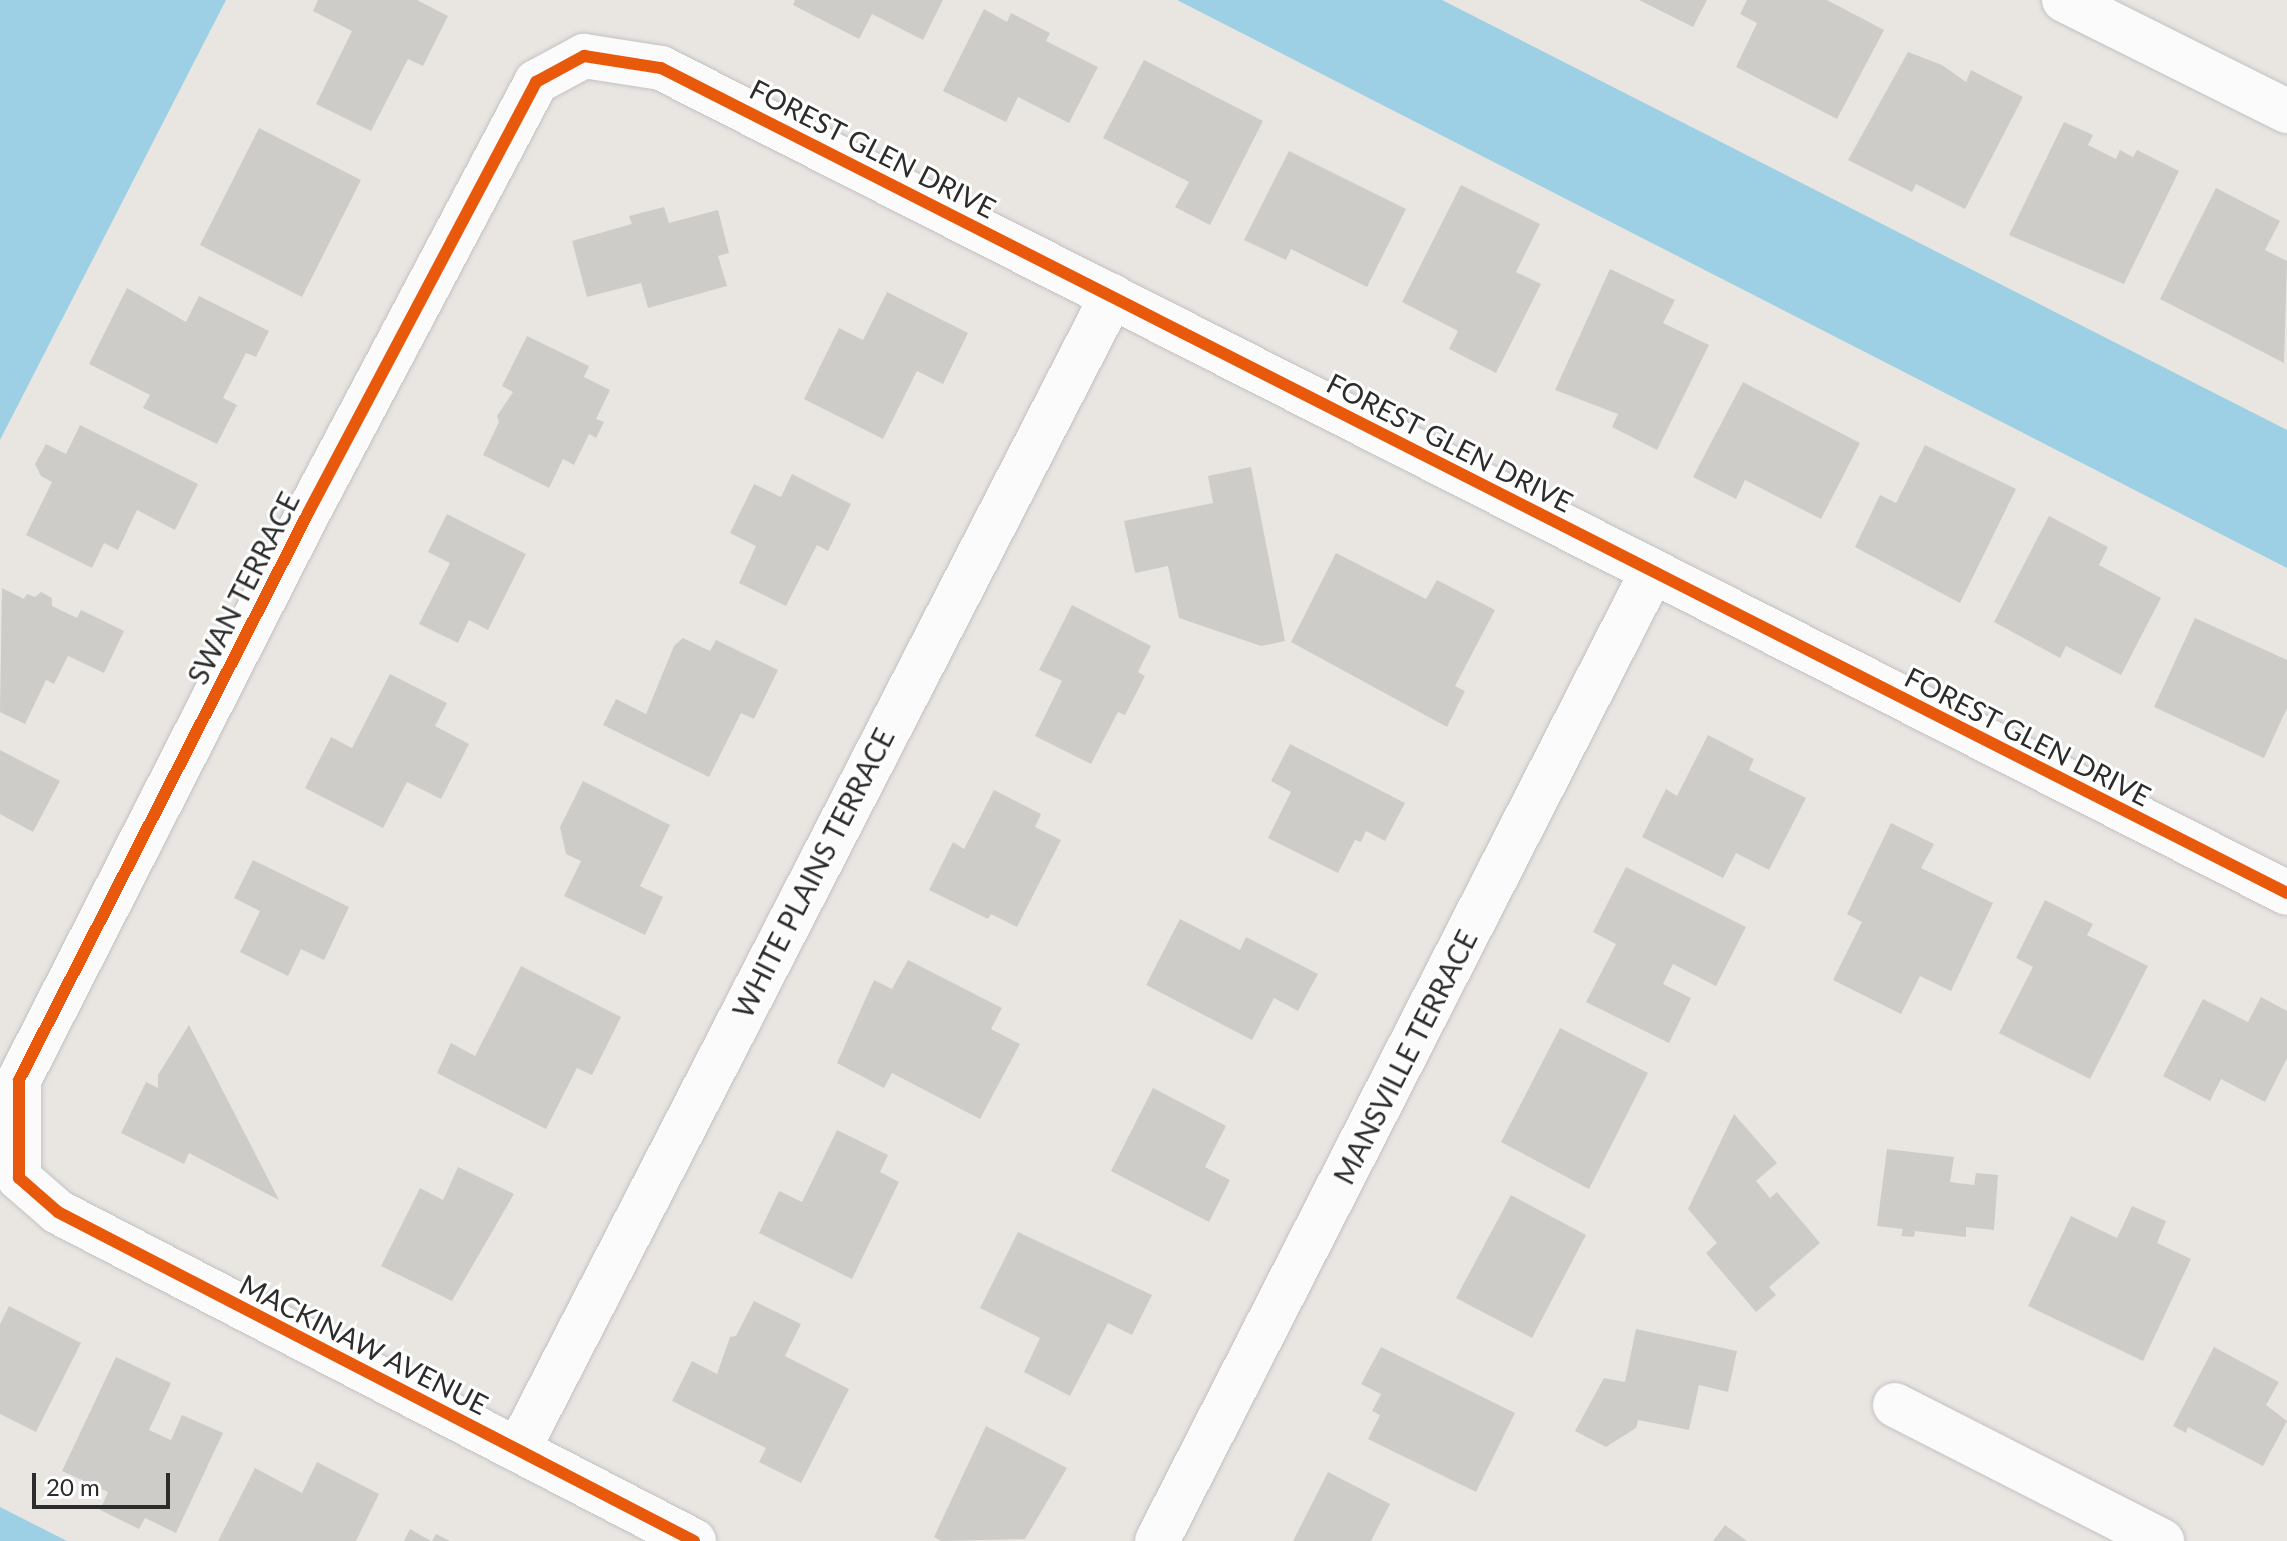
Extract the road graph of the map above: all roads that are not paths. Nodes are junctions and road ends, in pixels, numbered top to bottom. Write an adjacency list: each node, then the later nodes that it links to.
1 (2064, 0): 3 (street)
2 (584, 56): 4 (street, FOREST GLEN DRIVE); 7 (street, SWAN TERRACE)
3 (2287, 111)
4 (1112, 296): 5 (street, FOREST GLEN DRIVE); 9 (street, WHITE PLAINS TERRACE)
5 (1652, 572): 6 (street, FOREST GLEN DRIVE); 11 (street, MANSVILLE TERRACE)
6 (2287, 893)
7 (19, 1178): 9 (street, MACKINAW AVENUE)
8 (1895, 1405): 12 (street)
9 (518, 1450): 10 (street, MACKINAW AVENUE)
10 (694, 1541)
11 (1157, 1541)
12 (2162, 1541)

